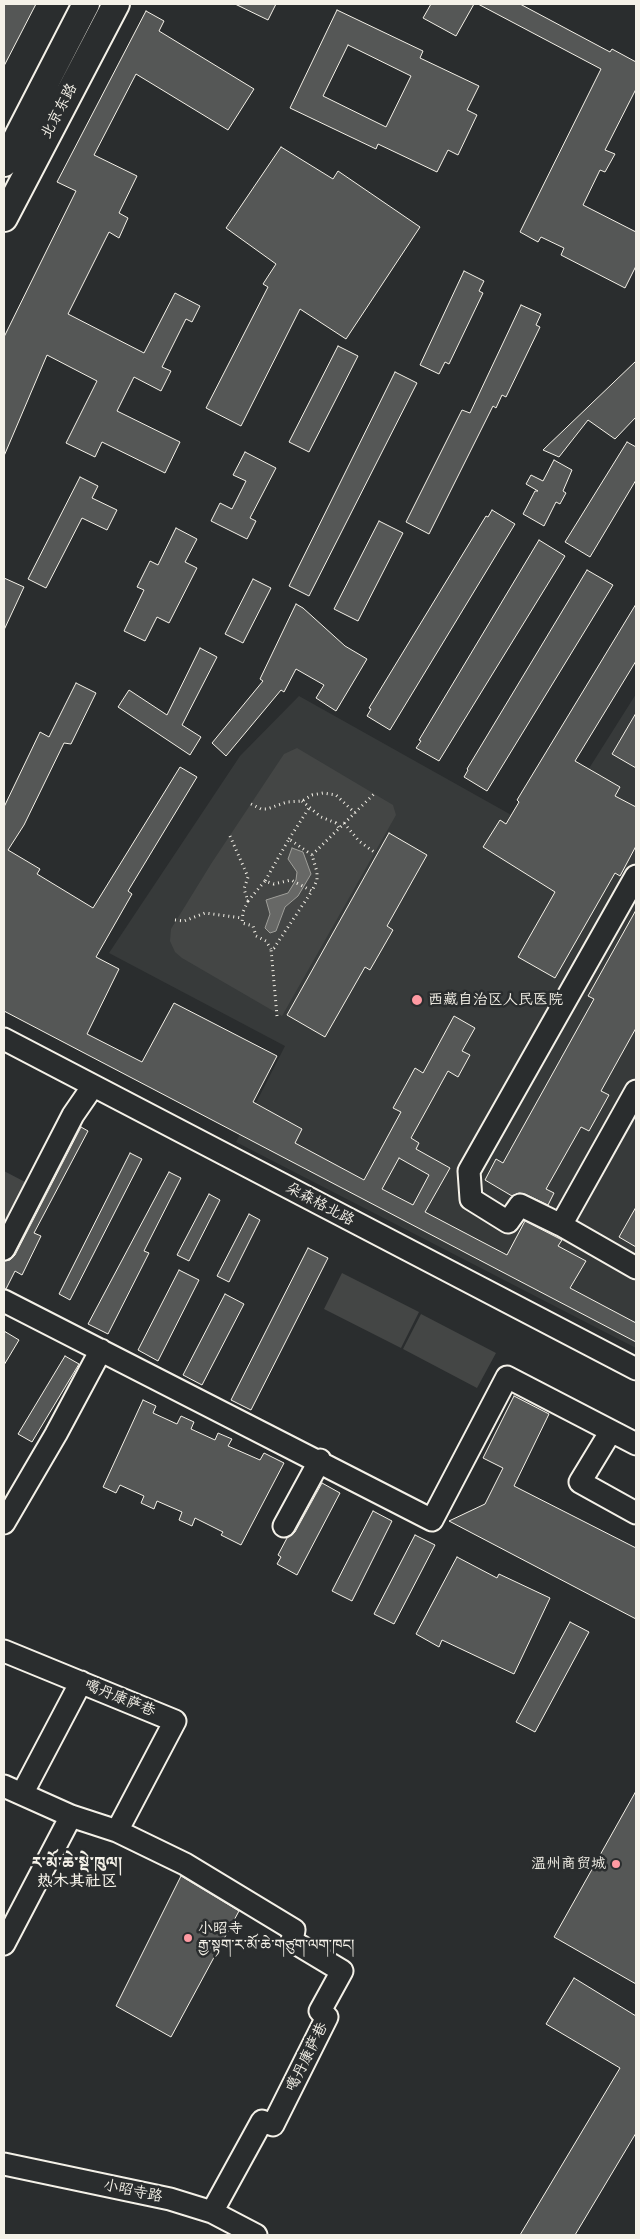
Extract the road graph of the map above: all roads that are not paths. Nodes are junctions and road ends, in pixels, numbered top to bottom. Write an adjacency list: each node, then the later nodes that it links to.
1 (86, 4): 3 (main road, 北京东路)
2 (116, 4): 4 (main road, 北京东路)
3 (4, 163)
4 (4, 218)
5 (636, 876): 9 (street)
6 (4, 1039): 7 (street, 朵森格北路)
7 (93, 1086): 10 (street); 14 (street, 朵森格北路)
8 (636, 1091): 9 (street)
9 (561, 1225): 11 (street)
10 (4, 1250)
11 (636, 1268)
12 (4, 1301): 13 (street)
13 (101, 1350): 17 (street); 19 (street)
14 (636, 1369)
15 (611, 1431): 16 (street); 17 (street); 18 (street)
16 (636, 1444)
17 (320, 1460): 20 (street)
18 (636, 1513)
19 (4, 1523)
20 (284, 1526)
21 (4, 1651): 22 (street, 噶丹康萨巷)
22 (80, 1682): 23 (street); 25 (street, 噶丹康萨巷)
23 (13, 1790): 24 (street, 噶丹康萨巷)
24 (72, 1816): 25 (street, 噶丹康萨巷); 26 (street)
25 (117, 1831): 28 (street, 噶丹康萨巷)
26 (4, 1944)
27 (4, 2164): 28 (street, 小昭寺路)
28 (212, 2212): 29 (street, 小昭寺路)
29 (256, 2235)

